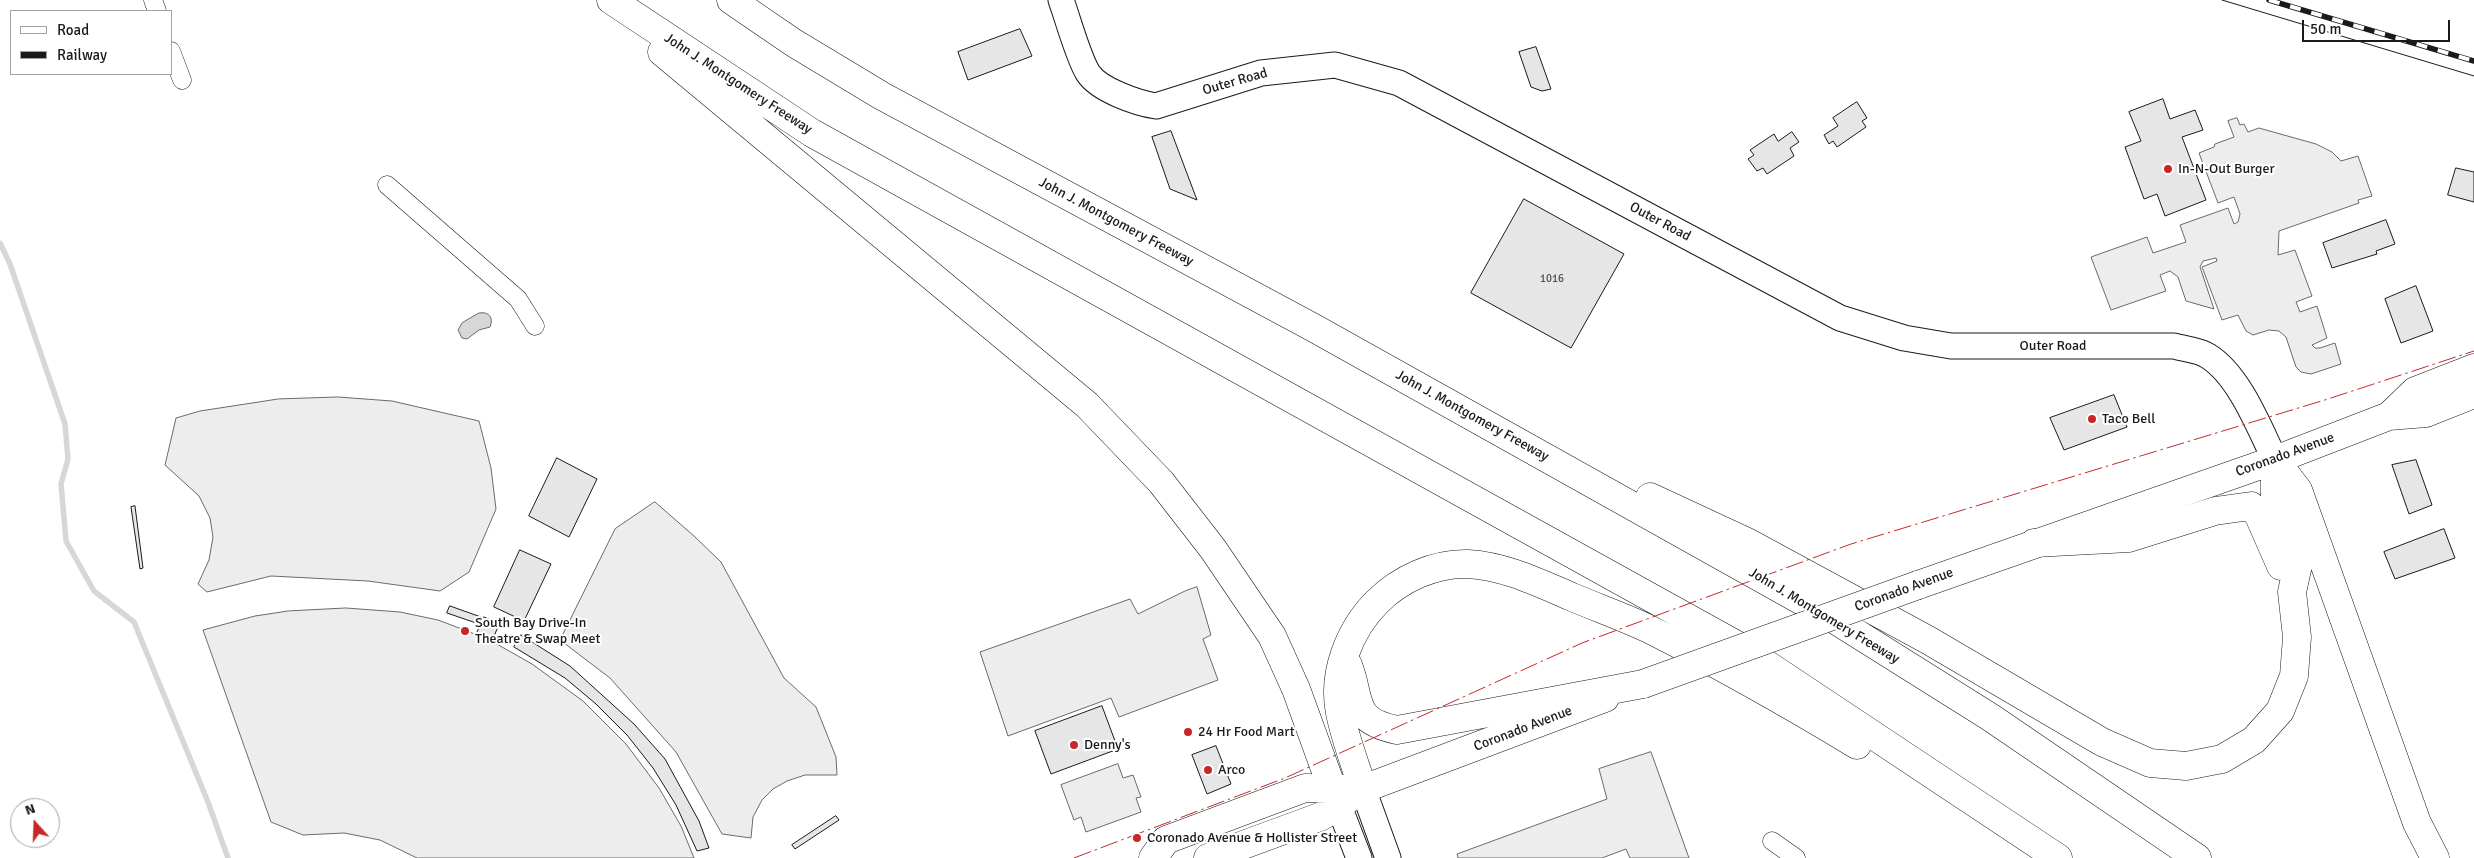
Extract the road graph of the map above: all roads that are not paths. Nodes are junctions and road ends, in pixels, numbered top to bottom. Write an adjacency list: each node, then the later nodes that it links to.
1 (599, 0): 19 (main road)
2 (611, 0): 27 (main road, John J. Montgomery Freeway)
3 (731, 0): 11 (main road, John J. Montgomery Freeway)
4 (1061, 0): 13 (street, Outer Road)
5 (172, 54): 6 (street)
6 (182, 80)
7 (387, 185): 8 (street)
8 (535, 326)
9 (2474, 368): 12 (main road, Coronado Avenue)
10 (2474, 394): 12 (main road, Coronado Avenue)
11 (1438, 398): 15 (main road); 28 (main road, John J. Montgomery Freeway)
12 (2389, 416): 13 (main road, Coronado Avenue)
13 (2275, 460): 14 (main road, Coronado Avenue); 15 (main road); 29 (main road)
14 (2034, 543): 15 (main road); 17 (main road, Coronado Avenue, bridge)
15 (2292, 592)
16 (1345, 655): 17 (main road); 18 (main road); 26 (main road)
17 (1643, 684): 18 (main road, Coronado Avenue)
18 (1363, 789): 19 (main road, Coronado Avenue); 24 (street)
19 (1335, 797): 21 (main road, Coronado Avenue); 22 (main road); 23 (street)
20 (1772, 841): 25 (street)
21 (1153, 858)
22 (1208, 858)
23 (1359, 858)
24 (1388, 858)
25 (1796, 858)
26 (2053, 858)
27 (2058, 858)
28 (2197, 858)
29 (2435, 858)

